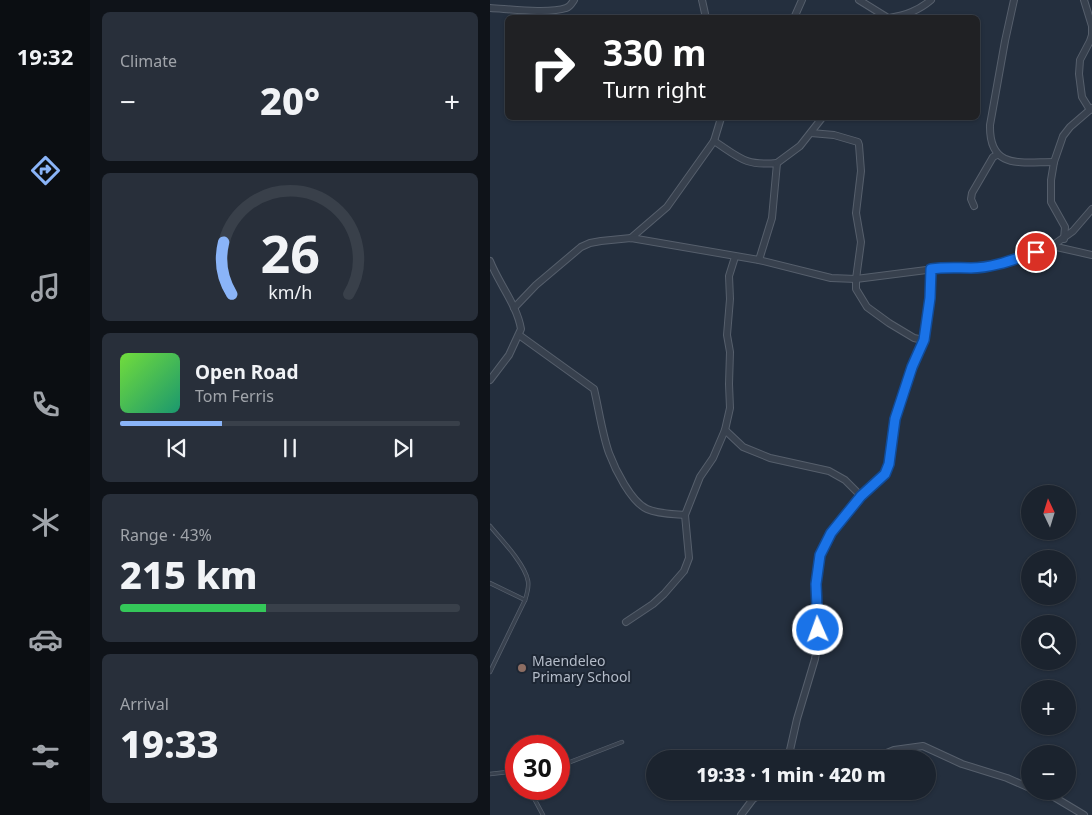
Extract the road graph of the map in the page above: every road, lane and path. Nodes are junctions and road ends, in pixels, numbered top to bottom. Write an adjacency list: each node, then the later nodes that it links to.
1 (574, 0): 8 (street)
2 (702, 0): 9 (street)
3 (802, 0): 10 (street)
4 (859, 0): 11 (street)
5 (931, 0): 12 (street)
6 (1014, 0): 18 (street)
7 (1084, 0): 13 (street)
8 (490, 8)
9 (705, 15)
10 (795, 15)
11 (883, 15)
12 (906, 15)
13 (1091, 109): 19 (street)
14 (721, 120): 17 (street)
15 (821, 120): 16 (street)
16 (811, 133): 20 (street); 31 (street)
17 (714, 141): 20 (street); 23 (street)
18 (997, 155): 19 (street); 21 (street)
19 (1054, 162): 24 (street)
20 (777, 163): 28 (street)
21 (974, 206)
22 (1092, 209): 24 (street)
23 (631, 238): 27 (street); 32 (street)
24 (1064, 239): 25 (street)
25 (1052, 246): 26 (street); 30 (street)
26 (1092, 255)
27 (735, 257): 28 (street); 36 (street)
28 (759, 260): 31 (street)
29 (490, 261): 32 (street)
30 (931, 269): 31 (street); 34 (street)
31 (856, 279): 34 (street)
32 (514, 308): 33 (street)
33 (519, 335): 35 (street); 38 (street)
34 (924, 340): 37 (street)
35 (490, 380)
36 (725, 430): 37 (street); 38 (street)
37 (861, 496): 45 (street)
38 (685, 515): 42 (street)
39 (490, 526): 41 (lane)
40 (490, 584): 41 (lane)
41 (525, 600): 43 (lane)
42 (626, 622)
43 (490, 672)
44 (622, 742): 49 (lane)
45 (790, 750)
46 (894, 750): 47 (street)
47 (932, 750)
48 (936, 752): 52 (street)
49 (570, 762)
50 (505, 772): 51 (lane)
51 (490, 774)
52 (1021, 784)
53 (535, 800): 56 (lane)
54 (752, 800): 57 (street)
55 (1058, 800): 58 (street)
56 (543, 815)
57 (741, 815)
58 (1084, 815)

